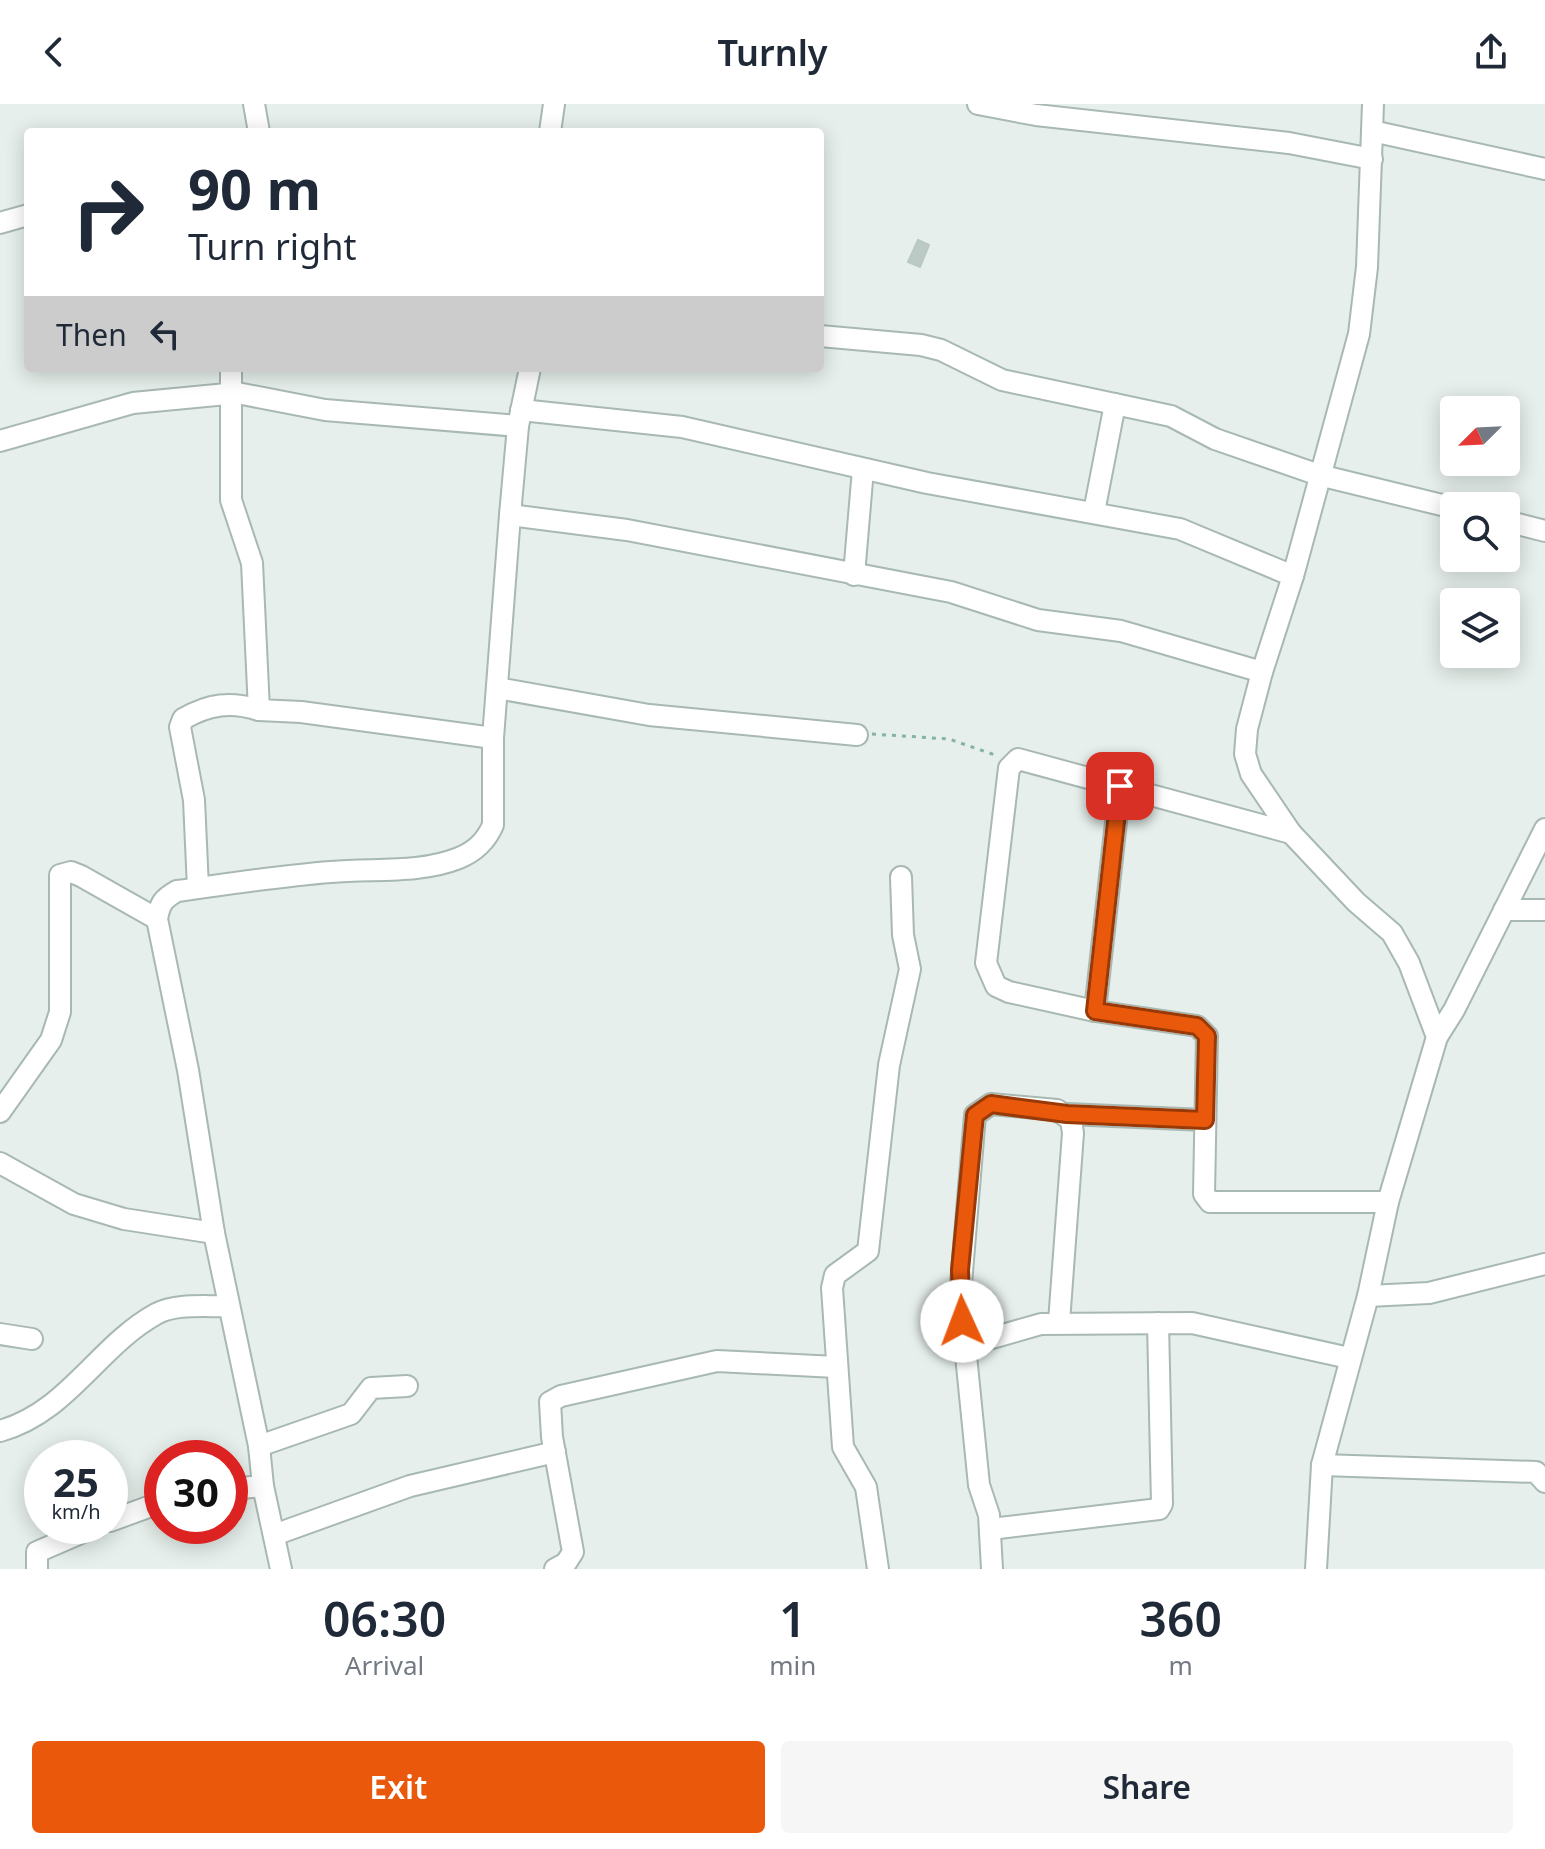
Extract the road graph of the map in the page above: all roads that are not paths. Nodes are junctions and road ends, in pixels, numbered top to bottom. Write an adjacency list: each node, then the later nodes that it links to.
1 (254, 104): 5 (street)
2 (554, 104): 6 (street)
3 (978, 104): 8 (street)
4 (1373, 104): 7 (street)
5 (258, 128)
6 (551, 128)
7 (1372, 131): 8 (street); 9 (street)
8 (1372, 159): 20 (street)
9 (1545, 169)
10 (24, 216): 11 (street)
11 (0, 223)
12 (824, 336): 16 (street)
13 (231, 372): 15 (street)
14 (529, 372): 17 (street)
15 (230, 394): 17 (street); 18 (street); 30 (street)
16 (1115, 404): 20 (street); 22 (street)
17 (519, 418): 19 (street); 23 (street)
18 (0, 441)
19 (863, 469): 22 (street); 26 (street)
20 (1319, 475): 21 (street); 27 (street)
21 (1440, 505)
22 (1094, 512): 27 (street)
23 (510, 515): 26 (street); 29 (street)
24 (1520, 525): 25 (street)
25 (1545, 531)
26 (854, 575): 28 (street)
27 (1293, 576): 28 (street)
28 (1262, 672): 35 (street)
29 (497, 688): 31 (street); 32 (street)
30 (259, 710): 32 (street); 37 (street)
31 (857, 735)
32 (493, 738): 37 (street)
33 (1120, 786): 35 (street); 41 (street); 41 (street)
34 (1545, 829): 38 (street)
35 (1291, 833): 42 (street)
36 (901, 877): 58 (street)
37 (198, 888): 40 (street)
38 (1504, 910): 39 (street); 42 (street)
39 (1545, 910)
40 (157, 919): 43 (street); 48 (street)
41 (1095, 1011): 45 (street)
42 (1437, 1037): 47 (street)
43 (0, 1112)
44 (1067, 1114): 45 (street); 52 (street); 56 (street)
45 (1205, 1120): 47 (street)
46 (0, 1163): 48 (street)
47 (1388, 1202): 50 (street)
48 (214, 1233): 51 (street)
49 (1545, 1264): 50 (street)
50 (1368, 1296): 57 (street)
51 (229, 1306): 60 (street); 61 (street)
52 (1059, 1322): 53 (street); 56 (street)
53 (1158, 1323): 57 (street); 67 (street)
54 (0, 1334): 55 (street)
55 (32, 1339)
56 (964, 1346): 67 (street)
57 (1349, 1358): 63 (street)
58 (836, 1367): 62 (street); 73 (street)
59 (407, 1386): 61 (street)
60 (0, 1431)
61 (259, 1446): 65 (street)
62 (555, 1452): 68 (street); 72 (street)
63 (1322, 1465): 64 (street); 75 (street)
64 (1545, 1482)
65 (263, 1486): 66 (street); 68 (street)
66 (248, 1487)
67 (991, 1529): 74 (street)
68 (274, 1535): 71 (street)
69 (55, 1544): 70 (street)
70 (37, 1569)
71 (281, 1569)
72 (555, 1569)
73 (878, 1569)
74 (992, 1569)
75 (1316, 1569)

